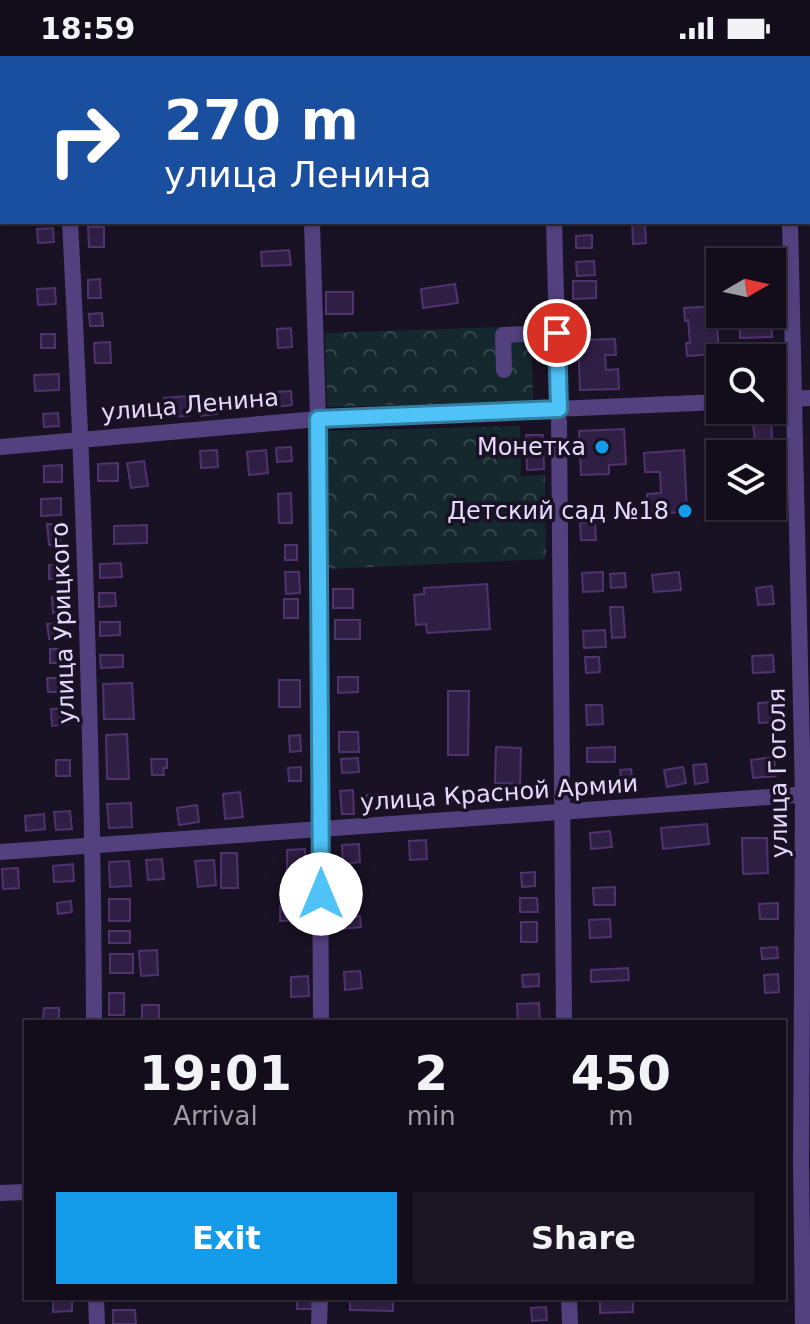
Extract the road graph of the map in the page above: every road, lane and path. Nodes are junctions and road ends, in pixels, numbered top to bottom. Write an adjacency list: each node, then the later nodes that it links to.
1 (70, 224): 11 (street, улица Урицкого)
2 (312, 224): 10 (street)
3 (554, 224): 5 (street)
4 (790, 224): 7 (street, улица Гоголя)
5 (557, 333): 6 (street); 9 (street)
6 (504, 370)
7 (802, 399): 13 (street, улица Гоголя)
8 (706, 403): 9 (street, улица Ленина)
9 (559, 415): 10 (street, улица Ленина); 14 (street)
10 (318, 419): 11 (street, улица Ленина); 15 (street)
11 (81, 439): 12 (street, улица Ленина); 16 (street, улица Урицкого)
12 (0, 447)
13 (807, 794): 14 (street, улица Красной Армии); 21 (street, улица Гоголя)
14 (562, 813): 15 (street, улица Красной Армии); 20 (street)
15 (321, 830): 16 (street, улица Красной Армии); 19 (street)
16 (93, 844): 17 (street, улица Красной Армии); 18 (street, улица Урицкого)
17 (0, 852)
18 (94, 1020)
19 (321, 1020)
20 (564, 1020)
21 (798, 1162): 30 (street, улица Гоголя)
22 (24, 1192): 23 (street)
23 (0, 1193)
24 (96, 1300): 27 (street)
25 (320, 1300): 28 (street)
26 (569, 1300): 29 (street)
27 (97, 1324)
28 (319, 1324)
29 (570, 1324)
30 (803, 1324)

